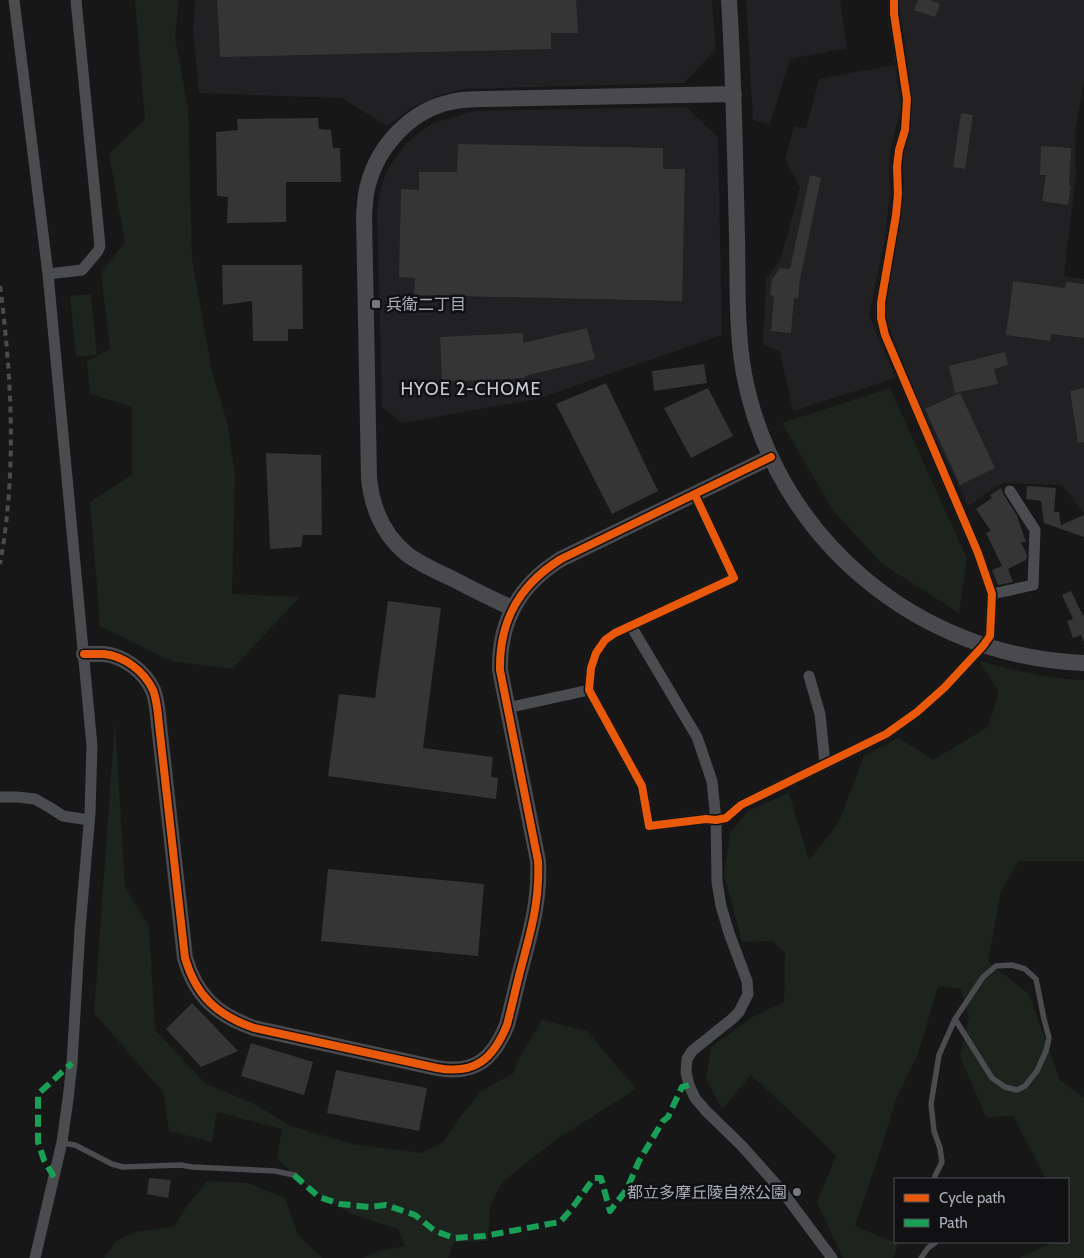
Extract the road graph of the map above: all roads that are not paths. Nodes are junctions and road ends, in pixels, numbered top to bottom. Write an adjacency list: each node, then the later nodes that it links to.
1 (14, 0): 6 (street)
2 (76, 0): 6 (street)
3 (729, 0): 5 (street)
4 (894, 0): 10 (street)
5 (734, 94): 7 (street); 11 (street)
6 (48, 274): 14 (street)
7 (771, 458): 9 (street); 13 (street)
8 (1010, 491): 10 (street)
9 (695, 495): 11 (street); 12 (street)
10 (992, 594): 13 (street)
11 (512, 608): 18 (street)
12 (631, 626): 17 (street); 22 (street)
13 (984, 646): 15 (street); 19 (street)
14 (84, 654): 18 (street); 21 (street)
15 (1084, 663)
16 (809, 676): 19 (street)
17 (589, 690): 18 (street); 22 (street)
18 (507, 708)
19 (825, 763): 22 (street)
20 (0, 797): 21 (street)
21 (89, 820): 24 (street)
22 (716, 820): 29 (street)
23 (955, 1019): 23 (lane); 26 (lane)
24 (62, 1142): 25 (lane); 28 (street)
25 (294, 1175)
26 (935, 1178)
27 (935, 1243): 30 (lane)
28 (35, 1258)
29 (832, 1258)
30 (921, 1258)

